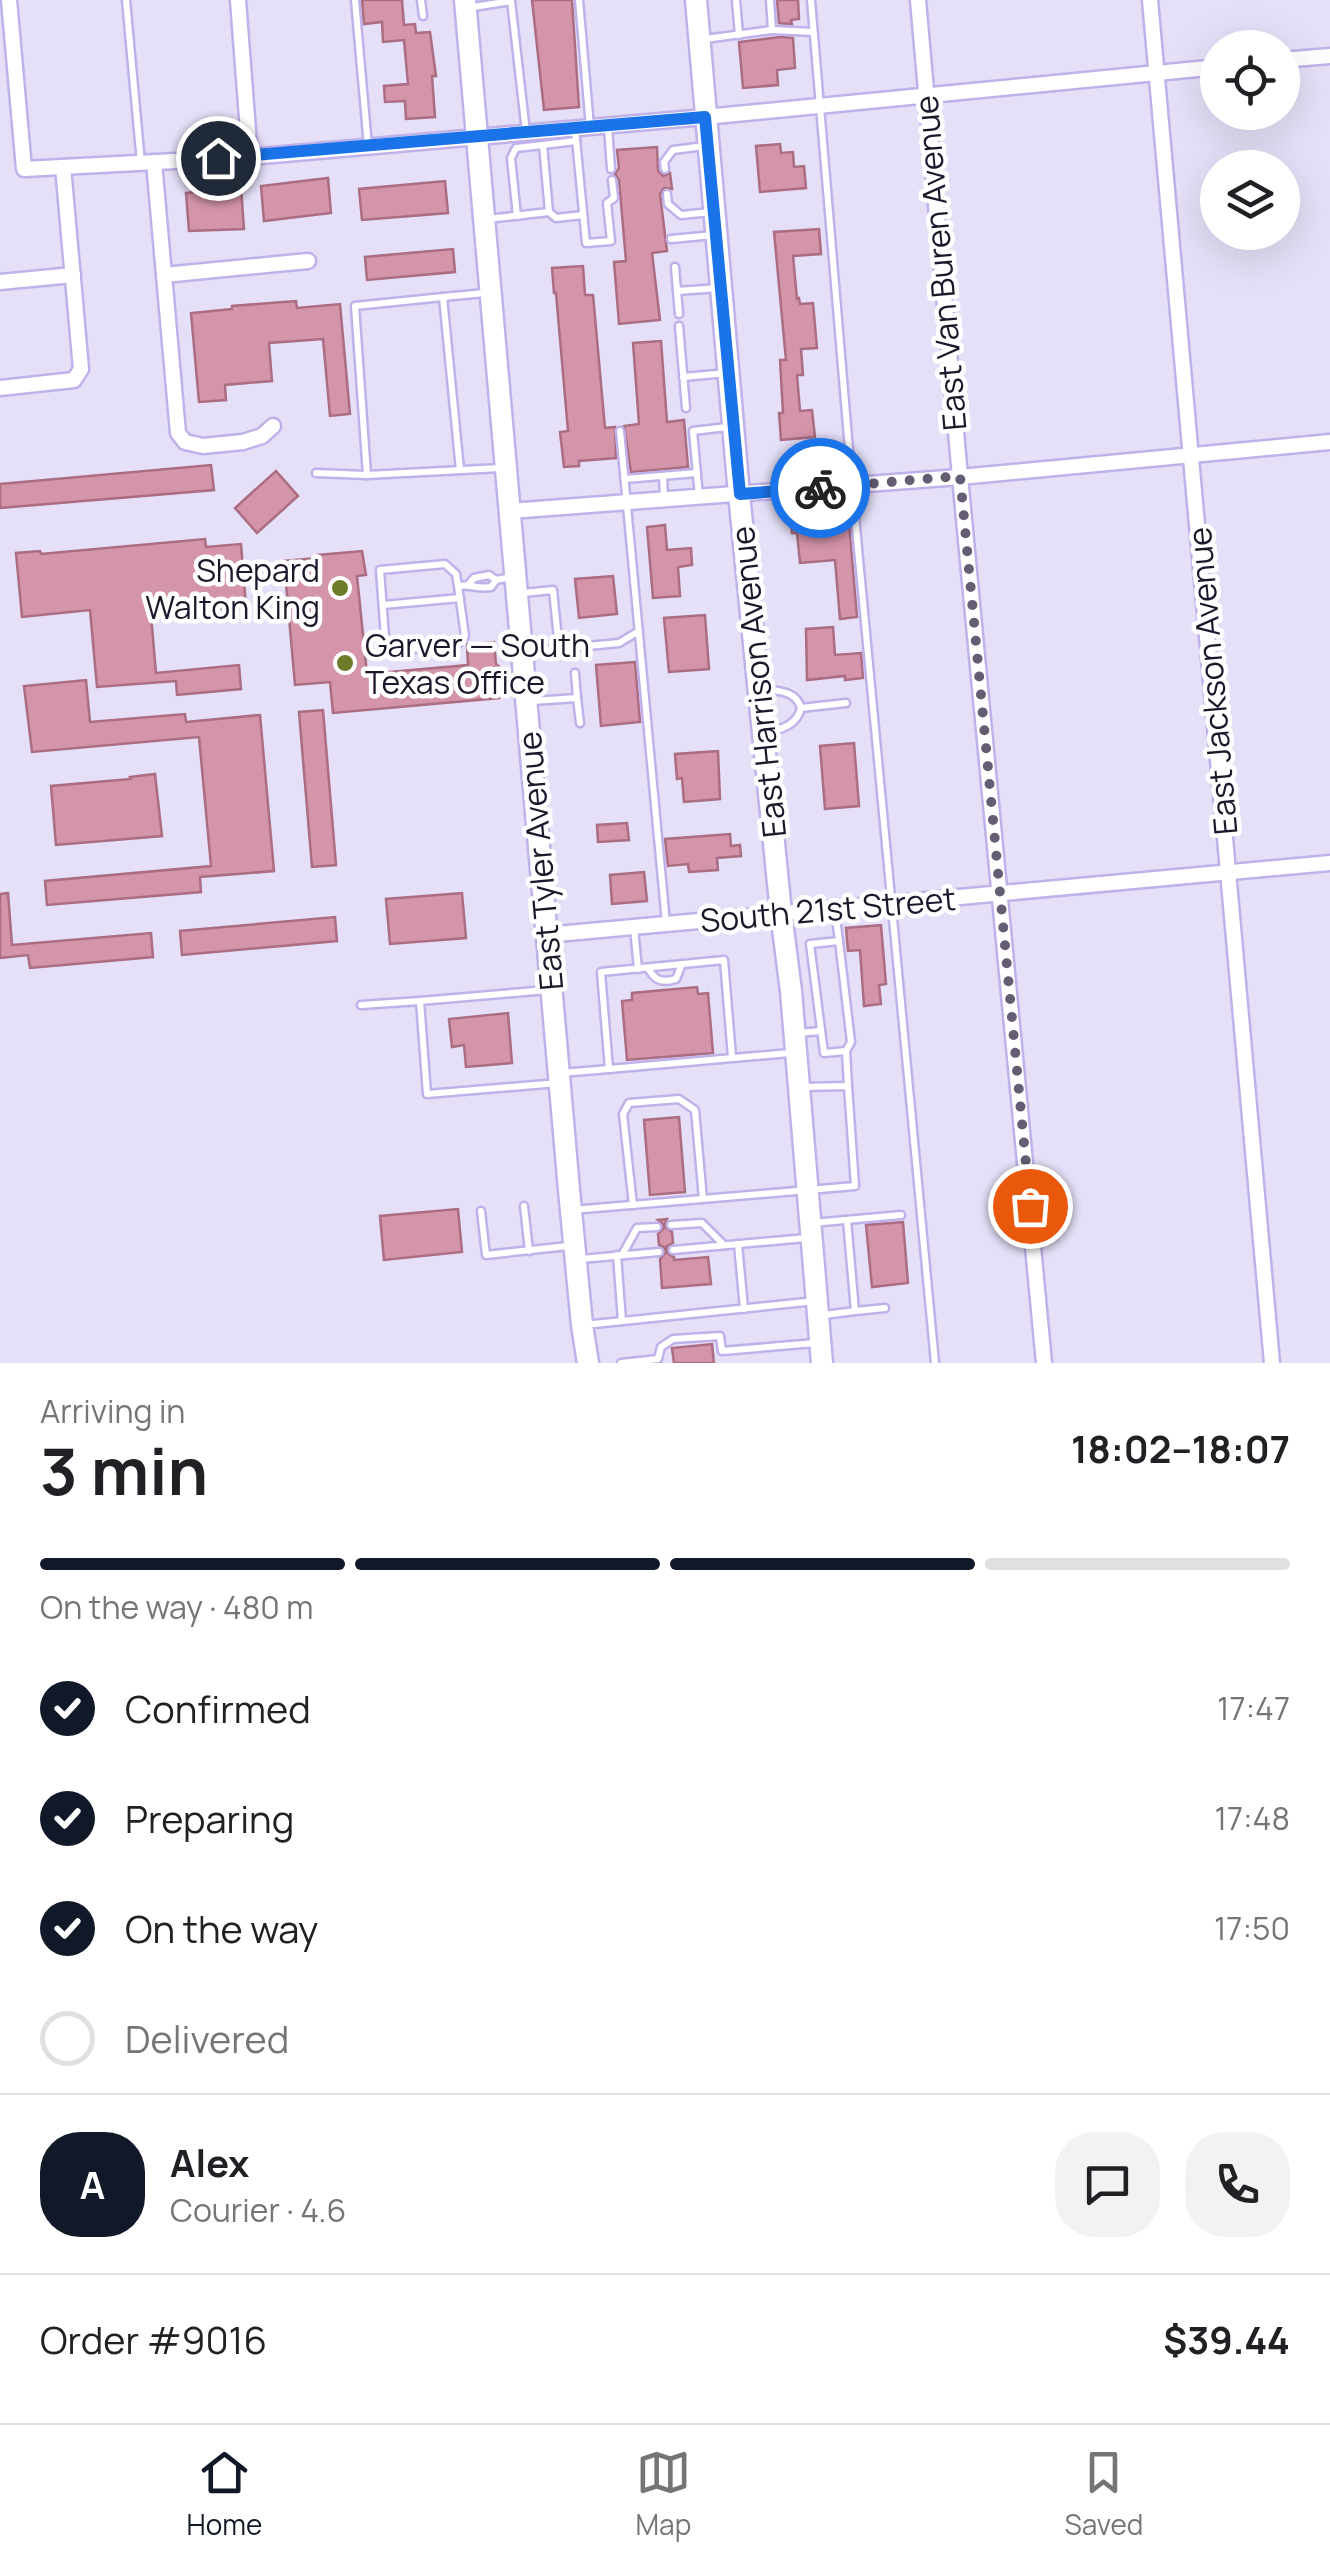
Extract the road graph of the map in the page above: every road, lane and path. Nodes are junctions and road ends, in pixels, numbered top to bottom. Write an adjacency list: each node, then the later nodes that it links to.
1 (9, 0): 36 (street)
2 (126, 0): 35 (lane)
3 (238, 0): 34 (street)
4 (355, 0): 32 (lane)
5 (421, 0): 15 (lane)
6 (511, 0): 14 (lane); 28 (lane)
7 (579, 0): 29 (lane)
8 (696, 0): 19 (main road, East Harrison Avenue)
9 (736, 0): 18 (lane)
10 (770, 0): 16 (lane)
11 (811, 0): 17 (lane)
12 (918, 0): 24 (street, East Van Buren Avenue)
13 (1150, 0): 23 (street, East Jackson Avenue)
14 (466, 4): 30 (main road, East Tyler Avenue)
15 (423, 16)
16 (772, 30): 17 (lane); 18 (lane)
17 (814, 32): 25 (lane)
18 (738, 34): 19 (lane)
19 (699, 40): 26 (main road, East Harrison Avenue)
20 (1330, 56): 21 (street)
21 (1300, 58)
22 (1200, 70): 23 (street)
23 (1157, 74): 24 (street); 67 (street, East Jackson Avenue)
24 (925, 96): 25 (street); 74 (street, East Van Buren Avenue)
25 (819, 106): 26 (street); 76 (lane)
26 (705, 117): 27 (street); 33 (main road, East Harrison Avenue)
27 (608, 125): 29 (street); 37 (lane)
28 (526, 132): 29 (street); 30 (street)
29 (580, 132): 31 (lane); 43 (lane)
30 (478, 137): 32 (street); 45 (main road, East Tyler Avenue)
31 (543, 145): 41 (lane); 44 (lane)
32 (368, 146): 34 (street)
33 (708, 146): 38 (lane); 42 (main road, East Harrison Avenue)
34 (250, 156): 35 (street)
35 (147, 162): 36 (street); 51 (street)
36 (63, 167): 50 (street)
37 (611, 169)
38 (664, 169)
39 (612, 180): 43 (lane)
40 (666, 194): 42 (lane)
41 (549, 212): 43 (lane); 44 (lane)
42 (714, 212): 46 (main road, East Harrison Avenue)
43 (583, 215)
44 (517, 216): 45 (lane)
45 (485, 220): 54 (main road, East Tyler Avenue)
46 (716, 235): 47 (lane); 53 (main road, East Harrison Avenue)
47 (671, 238)
48 (308, 261): 51 (street)
49 (674, 267): 55 (lane)
50 (72, 275): 52 (street); 61 (street)
51 (164, 275): 63 (street)
52 (0, 282)
53 (720, 288): 55 (lane); 59 (main road, East Harrison Avenue)
54 (491, 292): 56 (lane); 68 (main road, East Tyler Avenue)
55 (677, 292): 57 (lane)
56 (443, 298): 69 (lane); 72 (lane)
57 (678, 314)
58 (679, 326): 60 (lane)
59 (728, 373): 60 (lane); 64 (main road, East Harrison Avenue)
60 (684, 377): 62 (lane)
61 (0, 388)
62 (686, 408)
63 (273, 426)
64 (733, 427): 70 (lane); 77 (main road, East Harrison Avenue)
65 (620, 431): 75 (lane)
66 (1330, 442): 67 (street)
67 (1192, 455): 74 (street); 98 (street, East Jackson Avenue)
68 (506, 468): 69 (lane); 81 (main road, East Tyler Avenue)
69 (460, 470): 72 (lane)
70 (697, 472): 73 (lane); 78 (lane)
71 (316, 473): 72 (lane)
72 (367, 475)
73 (662, 476): 75 (lane); 79 (lane)
74 (960, 476): 76 (street); 99 (street, East Van Buren Avenue)
75 (625, 479): 80 (lane)
76 (852, 485): 77 (street); 100 (lane)
77 (740, 494): 78 (street); 90 (main road, East Harrison Avenue)
78 (699, 497): 79 (street)
79 (664, 500): 80 (street)
80 (627, 502): 81 (street); 86 (lane)
81 (510, 511): 82 (main road, East Tyler Avenue)
82 (509, 583): 83 (lane); 87 (lane); 88 (main road, East Tyler Avenue)
83 (458, 586): 84 (lane); 85 (lane)
84 (460, 598): 85 (lane); 85 (lane)
85 (382, 606)
86 (639, 632): 87 (lane); 103 (lane)
87 (558, 649): 88 (lane)
88 (522, 653): 92 (main road, East Tyler Avenue)
89 (575, 673): 91 (lane)
90 (759, 688): 94 (lane); 96 (main road, East Harrison Avenue)
91 (578, 698): 92 (lane); 95 (lane)
92 (526, 702): 105 (main road, East Tyler Avenue)
93 (846, 703): 94 (lane)
94 (801, 708): 96 (lane)
95 (580, 724)
96 (763, 734): 102 (main road, East Harrison Avenue)
97 (1330, 863): 98 (street, South 21st Street)
98 (1228, 872): 99 (street, South 21st Street); 151 (street, East Jackson Avenue)
99 (1002, 894): 100 (street, South 21st Street); 150 (street, East Van Buren Avenue)
100 (890, 904): 101 (street, South 21st Street); 149 (lane)
101 (835, 908): 102 (street, South 21st Street); 106 (lane)
102 (781, 913): 103 (street, South 21st Street); 108 (main road, East Harrison Avenue)
103 (666, 924): 104 (street, South 21st Street)
104 (634, 927): 105 (street, South 21st Street); 110 (lane)
105 (546, 935): 111 (main road, East Tyler Avenue)
106 (838, 942): 107 (lane); 116 (lane)
107 (811, 954): 108 (lane); 114 (lane)
108 (787, 956): 115 (main road, East Harrison Avenue)
109 (682, 964): 110 (lane); 110 (lane); 117 (lane)
110 (643, 968): 118 (lane)
111 (551, 990): 112 (lane); 119 (main road, East Tyler Avenue)
112 (420, 1002): 113 (lane); 119 (lane)
113 (360, 1006)
114 (821, 1030): 115 (lane); 116 (lane)
115 (796, 1043): 117 (lane); 120 (main road, East Harrison Avenue)
116 (846, 1052): 121 (lane)
117 (732, 1057): 118 (lane)
118 (609, 1068): 119 (lane)
119 (559, 1078): 126 (main road, East Tyler Avenue)
120 (799, 1086): 121 (lane); 122 (main road, East Harrison Avenue)
121 (848, 1086): 122 (lane)
122 (808, 1191): 123 (lane); 132 (main road, East Harrison Avenue)
123 (703, 1199): 124 (lane); 124 (lane)
124 (633, 1205): 126 (lane)
125 (524, 1206): 136 (lane)
126 (571, 1210): 137 (main road, East Tyler Avenue)
127 (481, 1211): 136 (lane)
128 (901, 1214): 129 (lane)
129 (847, 1220): 132 (lane); 143 (lane)
130 (671, 1226): 134 (lane)
131 (657, 1227): 139 (lane)
132 (811, 1230): 133 (lane); 140 (main road, East Harrison Avenue)
133 (738, 1244): 134 (lane); 142 (lane)
134 (725, 1246): 135 (lane)
135 (673, 1250)
136 (529, 1251): 137 (lane)
137 (575, 1252): 139 (lane); 145 (main road, East Tyler Avenue)
138 (659, 1252): 139 (lane)
139 (619, 1255): 144 (lane)
140 (817, 1308): 142 (lane); 143 (lane); 146 (main road, East Harrison Avenue)
141 (885, 1308): 143 (lane)
142 (744, 1309): 144 (lane)
143 (855, 1311)
144 (622, 1321): 145 (lane)
145 (582, 1325): 147 (main road, East Tyler Avenue)
146 (821, 1353): 148 (lane)
147 (588, 1363)
148 (621, 1363)
149 (935, 1363)
150 (1044, 1363)
151 (1272, 1363)

